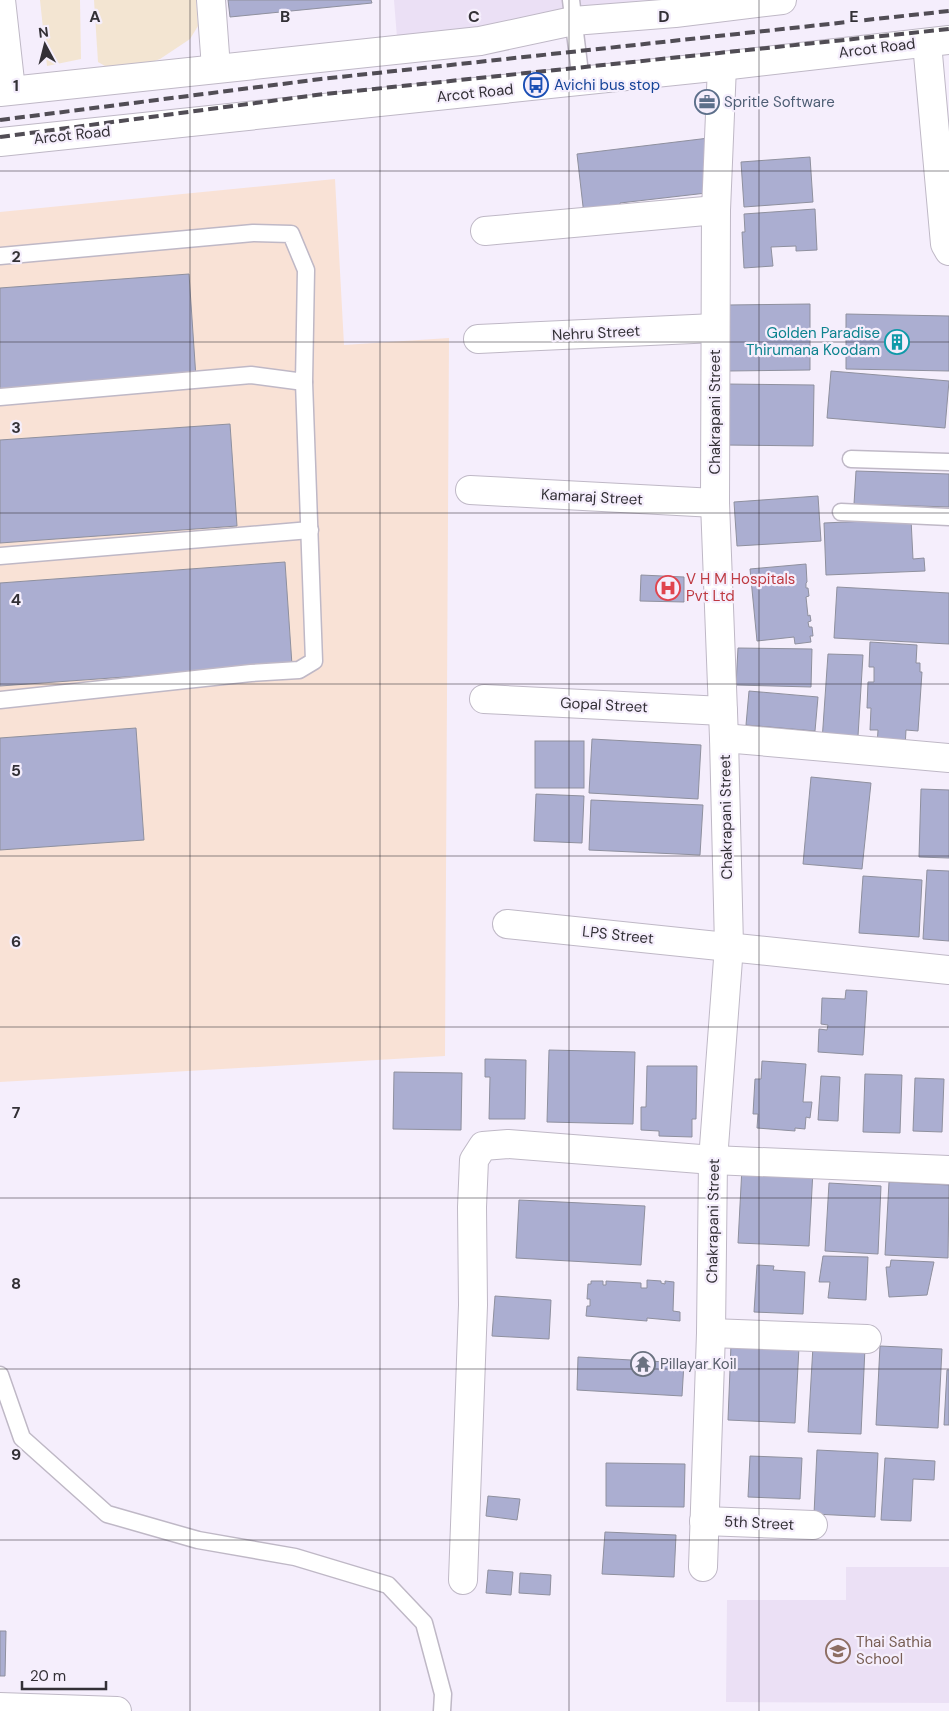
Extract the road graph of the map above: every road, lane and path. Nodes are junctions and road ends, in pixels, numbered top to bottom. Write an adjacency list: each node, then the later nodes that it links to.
1 (1, 0): 10 (street)
2 (211, 0): 8 (street)
3 (782, 0): 4 (street)
4 (675, 6): 5 (street)
5 (572, 11): 8 (street); 9 (lane)
6 (935, 50): 7 (street, Arcot Road); 14 (street)
7 (722, 66): 9 (street, Arcot Road); 12 (street, Chakrapani Street)
8 (216, 68): 10 (street)
9 (581, 81): 11 (street, Arcot Road)
10 (5, 91)
11 (0, 142)
12 (716, 210): 13 (street); 16 (street, Chakrapani Street)
13 (485, 231)
14 (949, 251)
15 (0, 256): 18 (lane)
16 (715, 328): 17 (street, Nehru Street); 23 (street, Chakrapani Street)
17 (478, 339)
18 (304, 382): 19 (lane); 26 (lane)
19 (0, 397)
20 (851, 459): 21 (lane)
21 (949, 462)
22 (470, 490): 23 (street, Kamaraj Street)
23 (715, 503): 30 (street, Chakrapani Street)
24 (841, 512): 25 (lane)
25 (949, 516)
26 (310, 530): 27 (lane); 29 (lane)
27 (0, 556)
28 (484, 699): 30 (street, Gopal Street)
29 (0, 700)
30 (723, 711): 31 (street, Chakrapani Street)
31 (724, 738): 32 (street); 34 (street, Chakrapani Street)
32 (949, 758)
33 (507, 924): 34 (street, LPS Street)
34 (729, 946): 35 (street, LPS Street); 36 (street, Chakrapani Street)
35 (949, 970)
36 (713, 1160): 37 (street); 38 (street, Chakrapani Street); 44 (street)
37 (949, 1170)
38 (711, 1333): 39 (street); 41 (street, Chakrapani Street)
39 (867, 1339)
40 (0, 1375): 47 (lane)
41 (704, 1521): 42 (street, 5th Street); 43 (street, Chakrapani Street)
42 (814, 1526)
43 (703, 1567)
44 (463, 1580)
45 (0, 1707): 46 (street)
46 (117, 1711)
47 (442, 1711)

